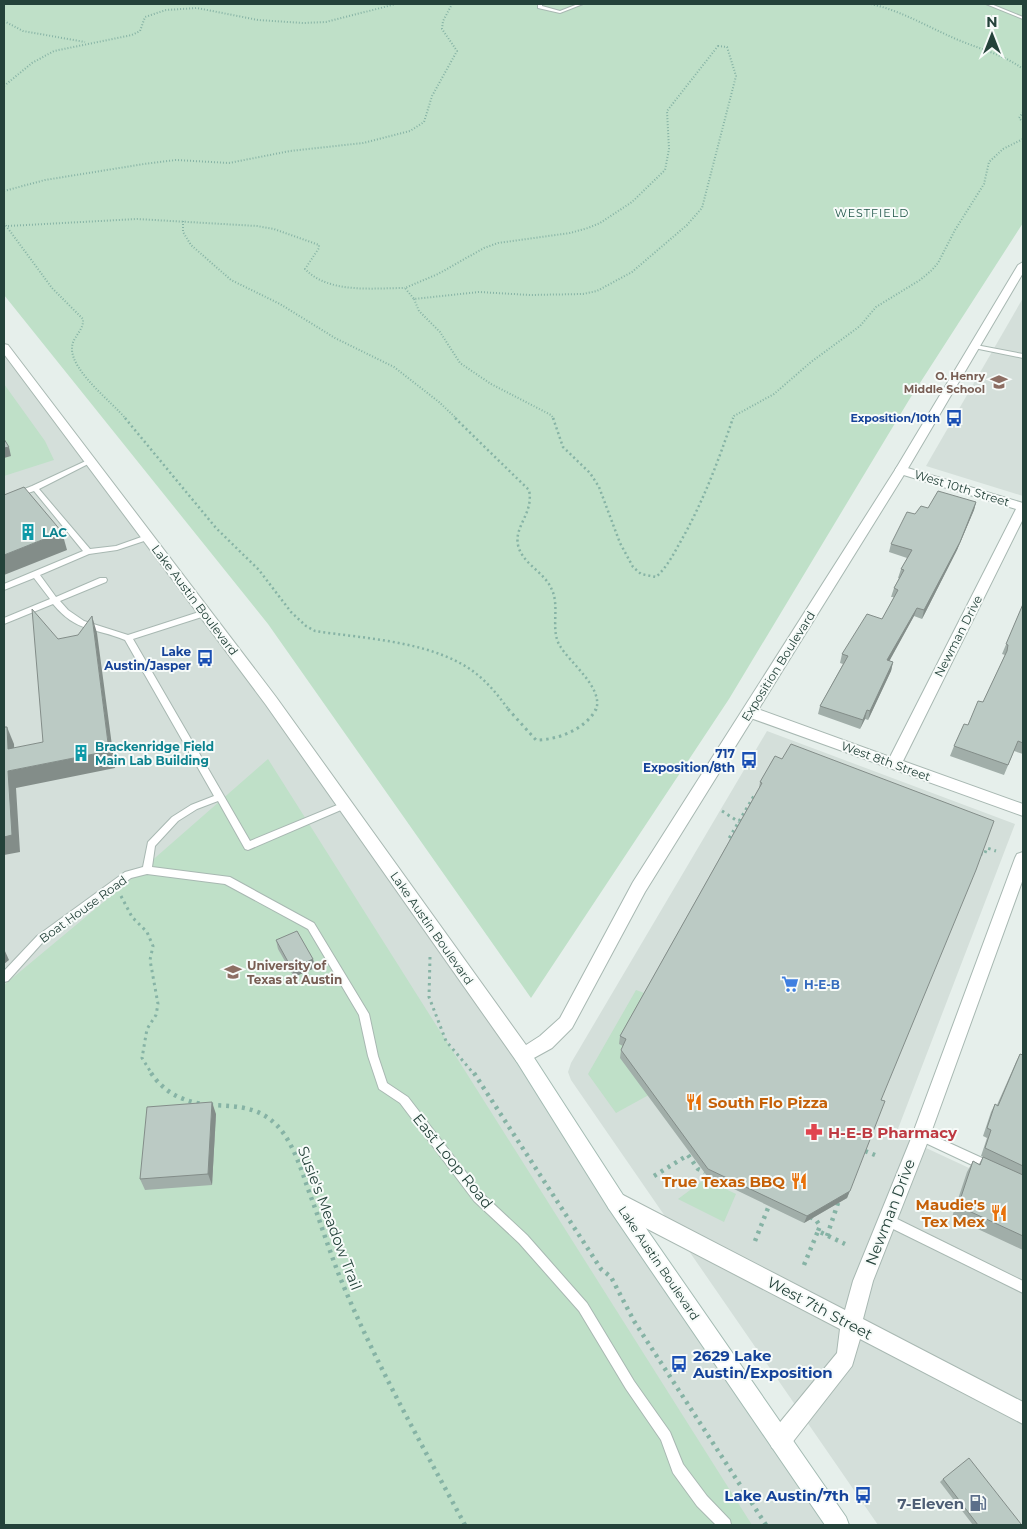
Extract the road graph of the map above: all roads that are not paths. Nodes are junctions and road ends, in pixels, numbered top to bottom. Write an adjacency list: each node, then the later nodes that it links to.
1 (540, 4): 2 (lane)
2 (581, 4)
3 (988, 4): 4 (lane)
4 (1023, 18)
5 (1023, 265): 7 (street, Exposition Boulevard)
6 (4, 346): 9 (street, Lake Austin Boulevard)
7 (976, 347): 8 (lane); 10 (street, Exposition Boulevard)
8 (1023, 356)
9 (90, 460): 11 (lane); 14 (street, Lake Austin Boulevard)
10 (901, 470): 13 (street, West 10th Street); 23 (street, Exposition Boulevard)
11 (34, 488): 12 (lane); 15 (lane)
12 (4, 499)
13 (1023, 507): 24 (street, Newman Drive)
14 (147, 537): 15 (lane); 20 (street, Lake Austin Boulevard)
15 (88, 552): 16 (lane)
16 (35, 574): 18 (lane); 19 (lane)
17 (103, 580): 19 (lane)
18 (4, 587)
19 (55, 600): 21 (lane); 22 (lane)
20 (205, 613): 22 (lane); 26 (street, Lake Austin Boulevard)
21 (4, 621)
22 (128, 638): 25 (lane)
23 (750, 712): 24 (street, West 8th Street); 31 (street, Exposition Boulevard)
24 (894, 764): 27 (street, West 8th Street)
25 (220, 797): 26 (lane); 29 (lane)
26 (345, 805): 31 (street, Lake Austin Boulevard)
27 (1023, 810)
28 (1023, 858): 32 (street, Newman Drive)
29 (147, 870): 30 (lane, Boat House Road); 40 (lane, East Loop Road)
30 (4, 978)
31 (523, 1056): 34 (street, Lake Austin Boulevard)
32 (921, 1135): 33 (lane); 35 (street, Newman Drive)
33 (998, 1171)
34 (616, 1202): 37 (street, West 7th Street); 39 (street, Lake Austin Boulevard)
35 (887, 1220): 36 (lane); 37 (street, Newman Drive)
36 (1023, 1287)
37 (851, 1324): 38 (street, West 7th Street); 39 (street, Newman Drive)
38 (1023, 1412)
39 (780, 1440): 41 (street, Lake Austin Boulevard)
40 (725, 1525)
41 (838, 1525)

